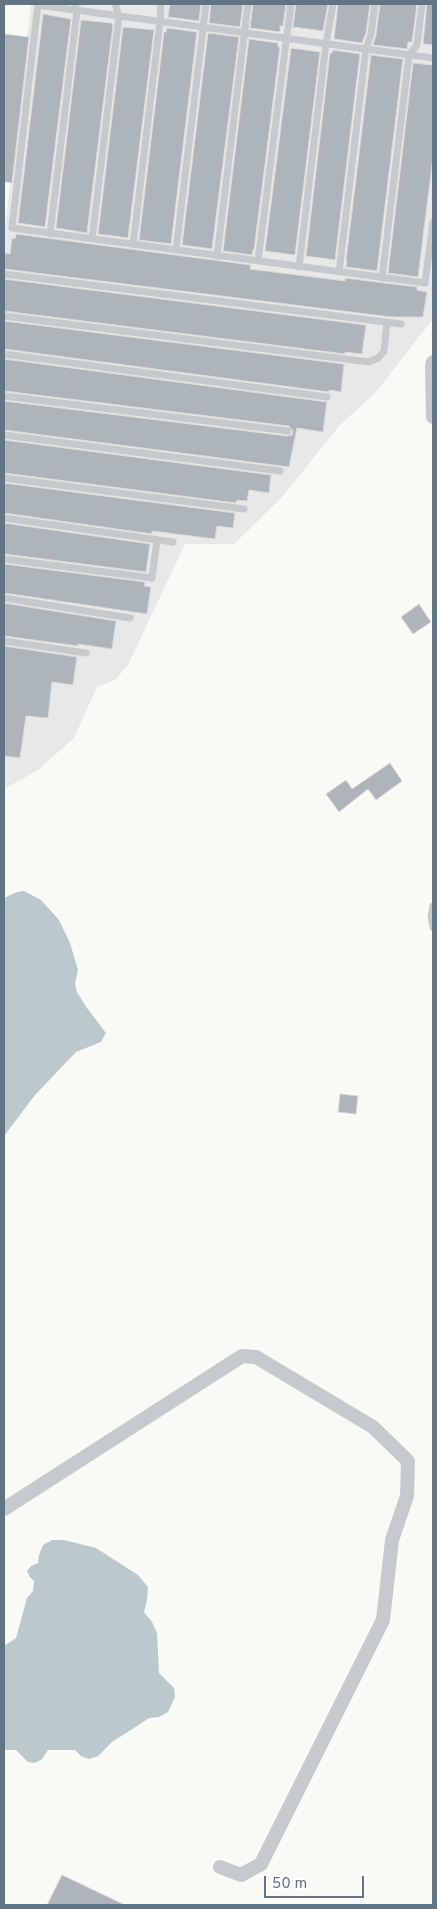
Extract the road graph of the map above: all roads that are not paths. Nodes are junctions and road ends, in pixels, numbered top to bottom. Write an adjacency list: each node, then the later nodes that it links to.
1 (38, 4): 10 (lane); 21 (lane)
2 (115, 4): 11 (lane)
3 (160, 4): 12 (lane)
4 (206, 4): 13 (lane)
5 (248, 4): 14 (lane)
6 (291, 4): 15 (lane)
7 (333, 4): 16 (lane)
8 (375, 4): 17 (lane)
9 (422, 4): 18 (lane)
10 (76, 7): 11 (lane); 21 (lane)
11 (119, 16): 12 (lane); 22 (lane)
12 (160, 22): 13 (lane); 23 (lane)
13 (203, 28): 14 (lane); 24 (lane)
14 (244, 33): 15 (lane); 25 (lane)
15 (286, 39): 16 (lane); 26 (lane)
16 (326, 44): 17 (lane); 27 (lane)
17 (366, 49): 18 (lane); 28 (lane)
18 (409, 55): 19 (lane); 30 (lane)
19 (433, 58)
20 (433, 222): 30 (lane)
21 (50, 234): 22 (lane)
22 (92, 239): 23 (lane)
23 (133, 245): 24 (lane)
24 (176, 250): 25 (lane)
25 (217, 256): 26 (lane)
26 (258, 261): 27 (lane)
27 (299, 267): 28 (lane)
28 (340, 272): 30 (lane)
29 (4, 274): 32 (lane)
30 (382, 278)
31 (4, 316): 32 (lane)
32 (387, 322): 33 (lane)
33 (401, 324)
34 (4, 354): 37 (lane)
35 (433, 362): 38 (street)
36 (4, 396): 39 (lane)
37 (327, 397)
38 (433, 417)
39 (288, 431)
40 (4, 435): 41 (lane)
41 (280, 471)
42 (4, 478): 43 (lane)
43 (244, 509)
44 (4, 518): 45 (lane)
45 (156, 540): 46 (lane); 47 (lane)
46 (173, 542)
47 (4, 558)
48 (4, 598): 49 (lane)
49 (130, 618)
50 (4, 641): 51 (lane)
51 (86, 653)
52 (433, 906): 53 (lane)
53 (433, 927)
54 (4, 1509): 55 (street)
55 (220, 1866)

